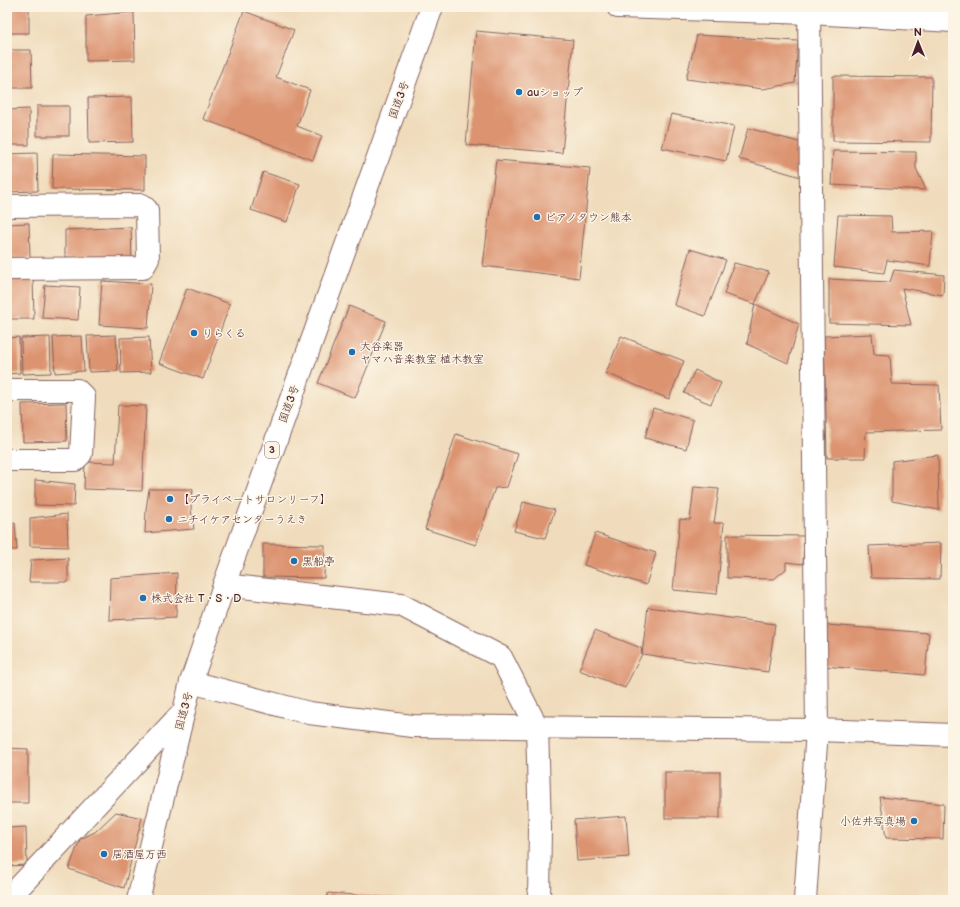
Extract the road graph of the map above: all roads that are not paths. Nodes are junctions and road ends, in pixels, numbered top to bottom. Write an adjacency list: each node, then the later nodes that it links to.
1 (432, 7): 9 (main road, 国道3号 / 3)
2 (618, 7): 3 (main road)
3 (809, 10): 4 (main road); 13 (main road)
4 (953, 21)
5 (7, 206): 6 (main road)
6 (7, 269)
7 (7, 390): 8 (main road)
8 (7, 460)
9 (224, 584): 10 (main road, 国道3号 / 3); 12 (main road)
10 (192, 682): 11 (main road, 国道3号 / 3); 12 (main road)
11 (183, 712): 15 (main road); 16 (main road, 国道3号 / 3)
12 (537, 727): 13 (main road); 17 (main road)
13 (817, 730): 14 (main road); 18 (main road)
14 (953, 735)
15 (7, 900)
16 (138, 900)
17 (539, 900)
18 (805, 900)

